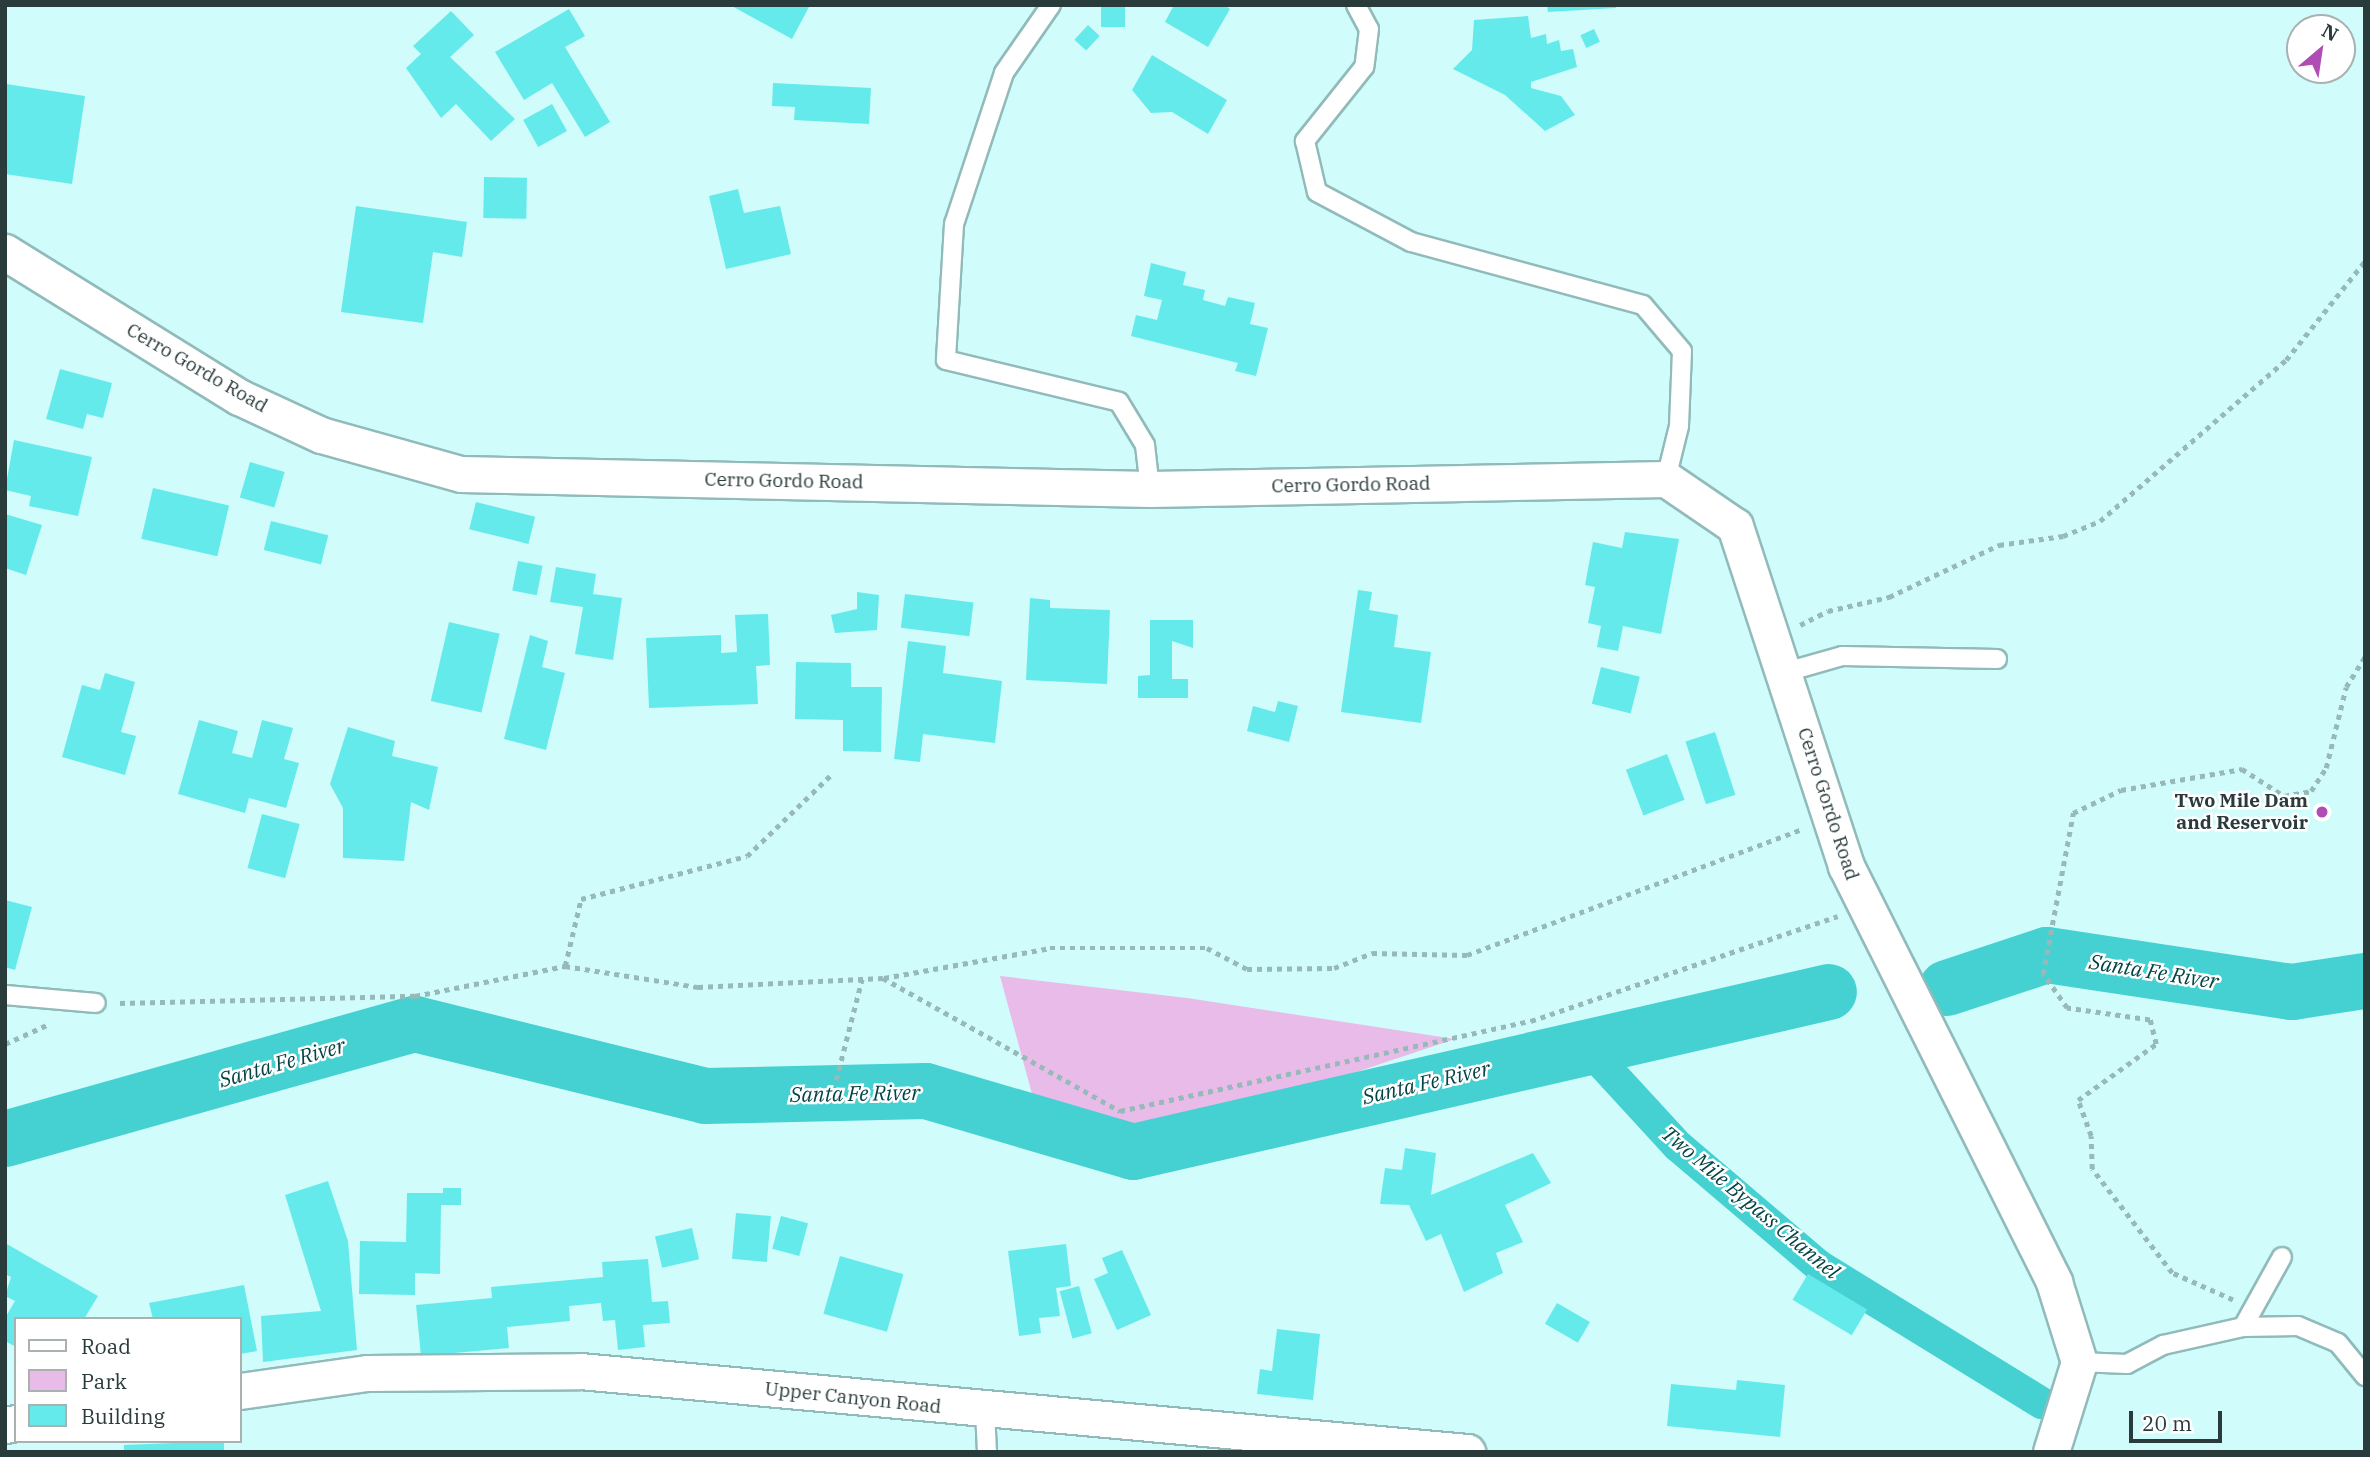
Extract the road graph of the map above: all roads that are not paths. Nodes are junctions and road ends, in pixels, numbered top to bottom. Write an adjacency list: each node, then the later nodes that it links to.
1 (1051, 5): 5 (lane)
2 (1356, 5): 4 (lane)
3 (5, 251): 5 (street, Cerro Gordo Road)
4 (1666, 479): 5 (street, Cerro Gordo Road); 7 (street, Cerro Gordo Road)
5 (1150, 489)
6 (1997, 659): 7 (lane)
7 (1786, 672): 12 (street, Cerro Gordo Road)
8 (5, 995): 9 (lane)
9 (96, 1003)
10 (2282, 1257): 11 (lane)
11 (2243, 1327): 12 (lane); 13 (lane)
12 (2077, 1376): 16 (street)
13 (2365, 1376)
14 (242, 1391): 15 (street, Upper Canyon Road)
15 (985, 1411): 17 (lane); 18 (street, Upper Canyon Road)
16 (2051, 1450)
17 (987, 1452)
18 (1467, 1452)

